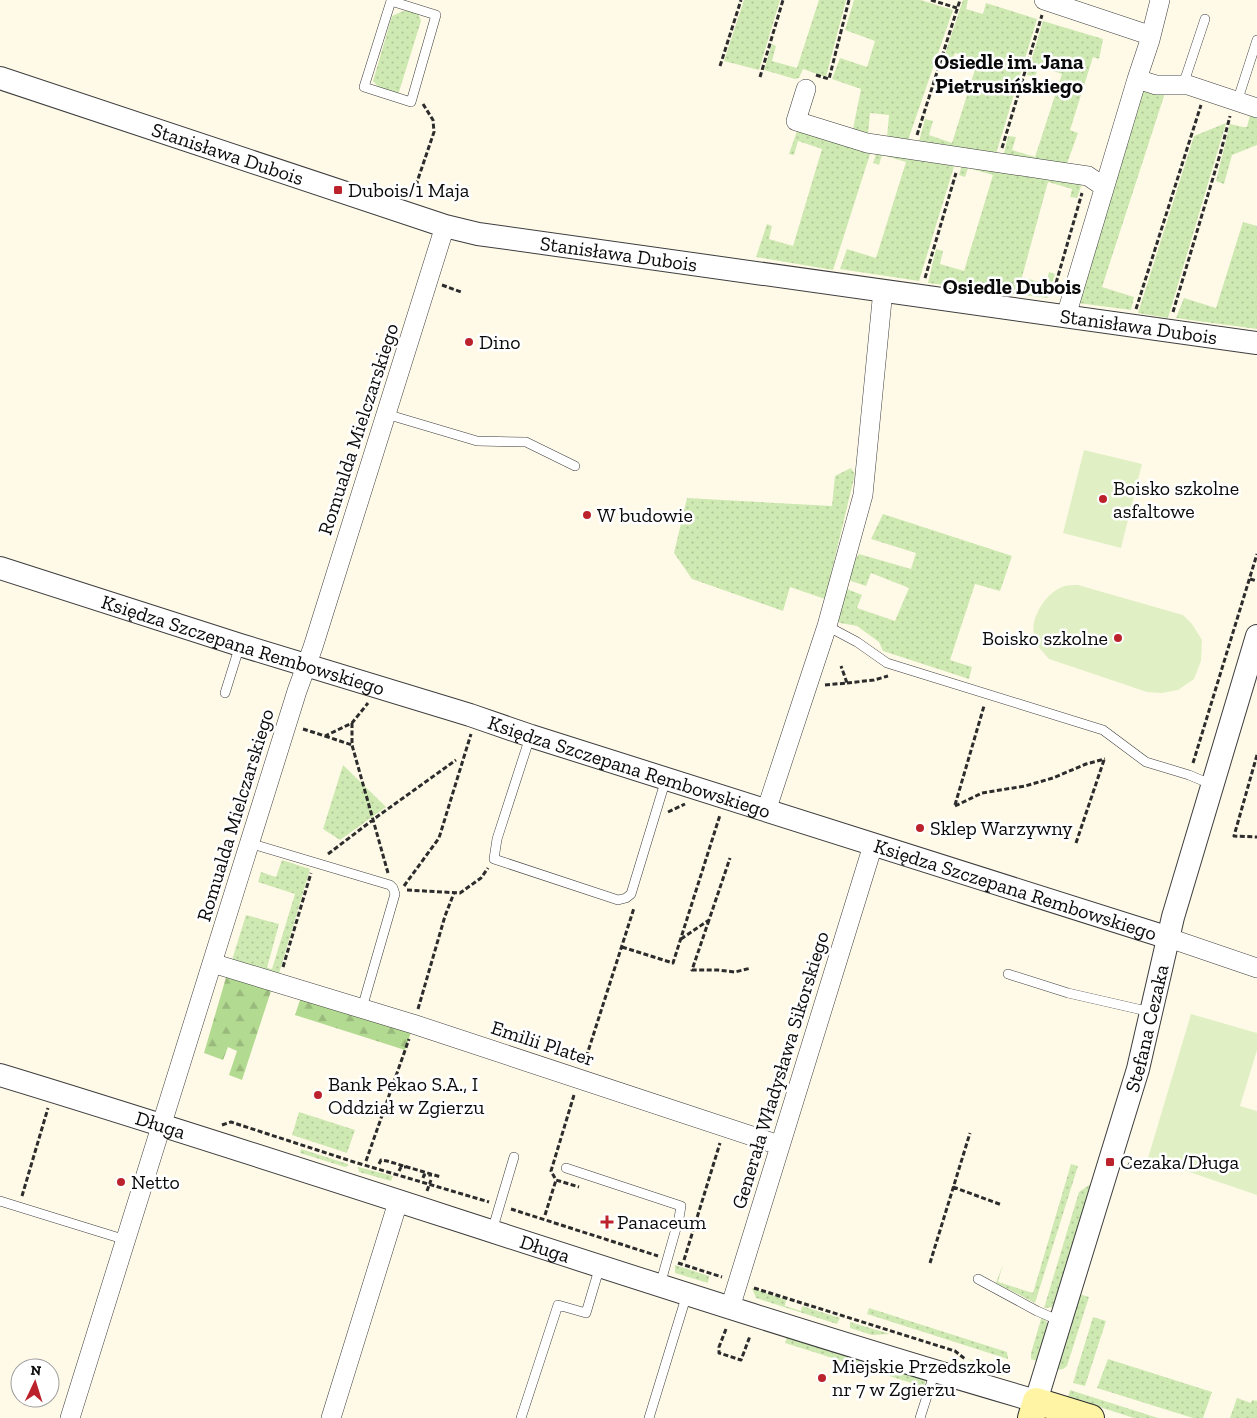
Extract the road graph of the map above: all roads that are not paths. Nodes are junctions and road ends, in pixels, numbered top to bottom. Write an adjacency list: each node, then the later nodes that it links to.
1 (1045, 0): 4 (street)
2 (1160, 0): 4 (street)
3 (1205, 19): 9 (lane)
4 (1150, 40): 7 (street)
5 (1257, 40): 11 (lane)
6 (0, 78): 14 (street, Stanisława Dubois)
7 (1137, 79): 9 (street); 13 (street)
8 (809, 82): 13 (street)
9 (1183, 85): 11 (street)
10 (415, 100): 10 (lane)
11 (1236, 101): 12 (street)
12 (1257, 108)
13 (1104, 187): 16 (street)
14 (445, 226): 15 (street, Stanisława Dubois); 18 (street, Romualda Mielczarskiego)
15 (883, 290): 16 (street, Stanisława Dubois); 21 (street)
16 (1066, 316): 17 (street, Stanisława Dubois)
17 (1257, 343)
18 (386, 414): 19 (lane); 24 (street, Romualda Mielczarskiego)
19 (575, 466)
20 (0, 568): 23 (street, Księdza Szczepana Rembowskiego)
21 (827, 626): 28 (lane); 29 (street)
22 (1257, 636): 28 (street, Stefana Cezaka)
23 (240, 645): 24 (street, Księdza Szczepana Rembowskiego); 25 (lane)
24 (306, 665): 26 (street, Księdza Szczepana Rembowskiego); 30 (street, Romualda Mielczarskiego)
25 (225, 693)
26 (530, 736): 27 (street, Księdza Szczepana Rembowskiego); 27 (lane)
27 (666, 779): 29 (street, Księdza Szczepana Rembowskiego)
28 (1213, 785): 32 (street, Stefana Cezaka)
29 (766, 811): 31 (street, Księdza Szczepana Rembowskiego)
30 (249, 843): 33 (street, Romualda Mielczarskiego); 36 (lane)
31 (873, 845): 32 (street, Księdza Szczepana Rembowskiego); 40 (street, Generała Władysława Sikorskiego)
32 (1168, 938): 34 (street, Księdza Szczepana Rembowskiego); 37 (street, Stefana Cezaka)
33 (212, 963): 36 (street, Emilii Plater); 39 (street, Romualda Mielczarskiego)
34 (1257, 968)
35 (1008, 974): 37 (lane)
36 (362, 1008): 40 (street, Emilii Plater)
37 (1151, 1012): 52 (street, Stefana Cezaka)
38 (0, 1075): 39 (street, Długa)
39 (162, 1125): 44 (street, Długa); 46 (street, Romualda Mielczarskiego)
40 (779, 1145): 51 (street, Generała Władysława Sikorskiego)
41 (514, 1157): 45 (lane)
42 (566, 1168): 49 (lane)
43 (0, 1201): 46 (lane)
44 (398, 1202): 45 (street, Długa); 56 (street)
45 (492, 1231): 47 (street, Długa)
46 (126, 1240): 55 (street, Romualda Mielczarskiego)
47 (600, 1266): 49 (street, Długa); 57 (lane)
48 (978, 1279): 52 (lane)
49 (660, 1285): 50 (street, Długa)
50 (688, 1294): 51 (street, Długa); 58 (lane)
51 (728, 1318): 53 (street, Długa)
52 (1060, 1321): 54 (street, Stefana Cezaka)
53 (935, 1370): 54 (street, Długa); 59 (lane)
54 (1034, 1409): 60 (main road, Długa)
55 (70, 1418)
56 (330, 1418)
57 (521, 1418)
58 (650, 1418)
59 (920, 1418)
60 (1091, 1418)

